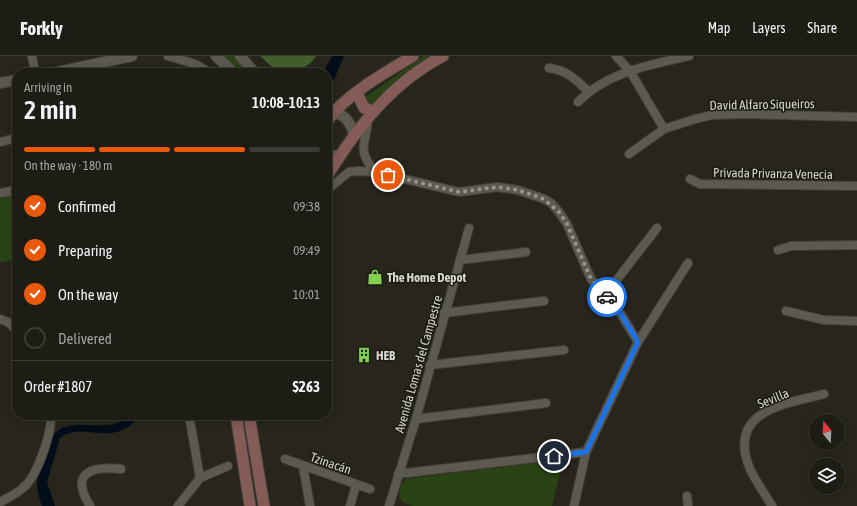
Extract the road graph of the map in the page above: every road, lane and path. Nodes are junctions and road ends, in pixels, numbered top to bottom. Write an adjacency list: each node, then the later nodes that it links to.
1 (32, 56): 10 (street)
2 (132, 56): 11 (street)
3 (168, 56): 12 (street)
4 (216, 56): 13 (street)
5 (240, 56): 14 (street)
6 (413, 56): 20 (main road)
7 (443, 56): 23 (main road)
8 (616, 56): 16 (street)
9 (689, 56): 16 (street)
10 (34, 68)
11 (76, 68)
12 (202, 68)
13 (229, 68)
14 (251, 68)
15 (549, 68): 19 (street)
16 (630, 71): 19 (street); 26 (street)
17 (12, 81): 18 (street)
18 (0, 83)
19 (588, 91): 21 (street)
20 (357, 93): 22 (main road); 23 (main road)
21 (578, 102)
22 (332, 113)
23 (371, 113): 27 (main road); 34 (street)
24 (332, 115): 27 (street)
25 (857, 116): 26 (street, David Alfaro Siqueiros)
26 (664, 129): 30 (street, David Alfaro Siqueiros)
27 (354, 135): 32 (main road)
28 (12, 139): 29 (street)
29 (0, 142)
30 (629, 154)
31 (332, 155): 32 (street)
32 (339, 156): 33 (main road)
33 (332, 168)
34 (375, 172): 36 (street); 47 (street)
35 (690, 179): 37 (street, Privada Privanza Venecia)
36 (332, 186)
37 (857, 186)
38 (12, 191): 39 (street)
39 (0, 193)
40 (469, 228): 45 (street, Avenida Lomas del Campestre)
41 (657, 228): 47 (street)
42 (857, 245): 43 (street)
43 (778, 250)
44 (526, 252): 45 (street)
45 (460, 260): 50 (street, Avenida Lomas del Campestre)
46 (688, 263): 54 (street)
47 (605, 295): 54 (street)
48 (544, 301): 50 (street)
49 (786, 310): 52 (street)
50 (444, 313): 56 (street, Avenida Lomas del Campestre)
51 (0, 319): 53 (street)
52 (857, 320)
53 (12, 326)
54 (638, 342): 64 (street)
55 (564, 350): 56 (street)
56 (430, 366): 59 (street, Avenida Lomas del Campestre)
57 (824, 394): 84 (street, Sevilla)
58 (546, 403): 59 (street)
59 (416, 419): 69 (street, Avenida Lomas del Campestre)
60 (50, 420): 74 (street)
61 (190, 420): 70 (street)
62 (237, 420): 78 (main road)
63 (251, 420): 75 (main road)
64 (586, 452): 69 (street); 82 (street)
65 (285, 459): 67 (street, Tzinacán)
66 (228, 466): 70 (street)
67 (303, 466): 71 (street, Tzinacán); 79 (street)
68 (121, 468): 76 (street)
69 (398, 474): 81 (street, Avenida Lomas del Campestre)
70 (200, 478): 77 (street)
71 (356, 485): 72 (street, Tzinacán); 80 (street)
72 (370, 489)
73 (687, 496): 83 (street)
74 (0, 502)
75 (262, 505)
76 (90, 506)
77 (178, 506)
78 (250, 506)
79 (310, 506)
80 (350, 506)
81 (389, 506)
82 (574, 506)
83 (688, 506)
84 (772, 506)

